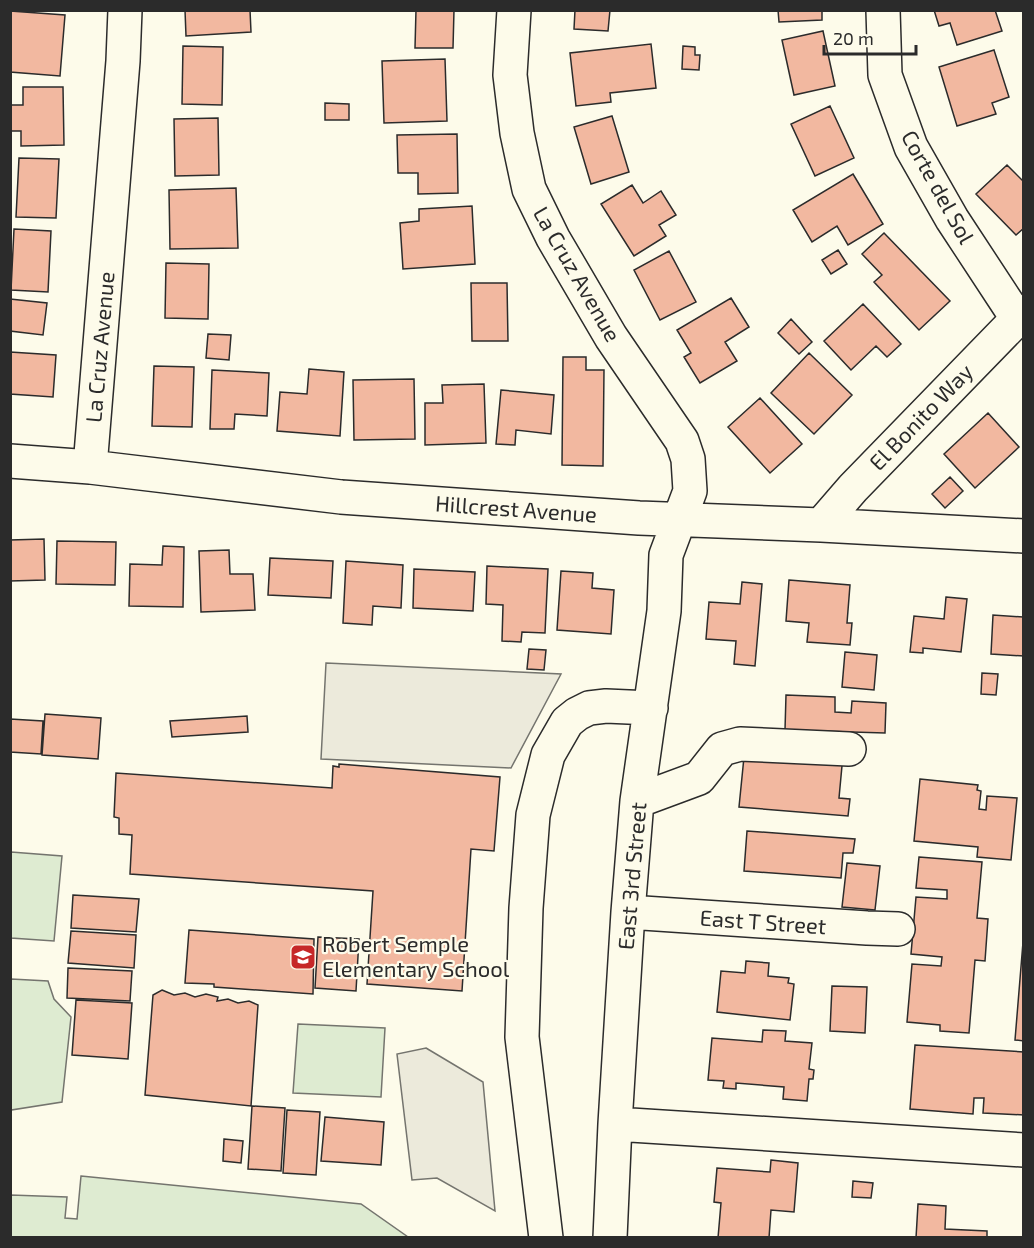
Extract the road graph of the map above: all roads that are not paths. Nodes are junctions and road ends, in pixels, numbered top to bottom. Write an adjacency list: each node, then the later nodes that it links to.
1 (125, 10): 6 (street, La Cruz Avenue)
2 (514, 10): 7 (street, La Cruz Avenue)
3 (884, 10): 4 (street, Corte del Sol)
4 (1020, 315): 8 (street, El Bonito Way)
5 (10, 461): 6 (street, Hillcrest Avenue)
6 (90, 467): 7 (street, Hillcrest Avenue)
7 (680, 519): 8 (street, Hillcrest Avenue); 10 (street, East 3rd Street)
8 (821, 525): 9 (street, Hillcrest Avenue)
9 (1023, 536)
10 (651, 708): 12 (street, East 3rd Street); 17 (street)
11 (849, 749): 12 (street)
12 (637, 801): 13 (street, East 3rd Street)
13 (628, 912): 14 (street, East T Street); 15 (street, East 3rd Street)
14 (898, 929)
15 (615, 1124): 16 (street); 18 (street, East 3rd Street)
16 (1023, 1150)
17 (546, 1238)
18 (610, 1238)

